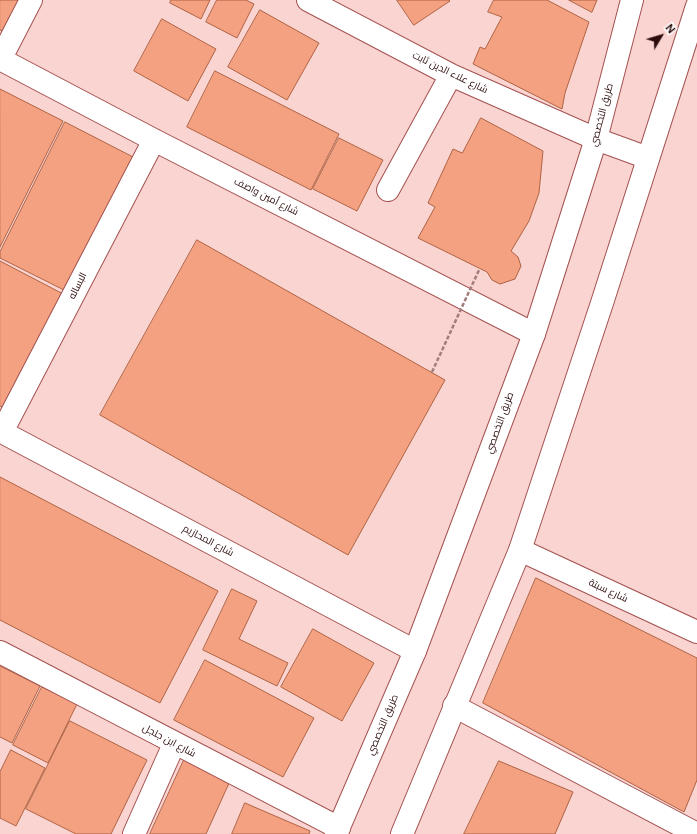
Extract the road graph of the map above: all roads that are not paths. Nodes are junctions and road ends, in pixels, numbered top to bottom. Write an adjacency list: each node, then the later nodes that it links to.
1 (31, 0): 5 (street)
2 (308, 0): 6 (street, شارع علاء الدين ثابت)
3 (632, 0): 7 (street, طريق التخصصي)
4 (697, 6): 9 (street)
5 (0, 60): 8 (street, شارع أمين واصف)
6 (451, 75): 7 (street, شارع علاء الدين ثابت); 10 (street)
7 (596, 139): 9 (street, شارع علاء الدين ثابت); 11 (street, طريق التخصصي)
8 (154, 140): 11 (street, شارع أمين واصف); 12 (street, البساله)
9 (648, 158): 13 (street)
10 (388, 190)
11 (534, 334): 15 (street, طريق التخصصي)
12 (1, 431): 15 (street, شارع المحازيم)
13 (520, 550): 14 (street, شارع سبتة); 17 (street)
14 (697, 632)
15 (415, 651): 19 (street, طريق التخصصي)
16 (0, 652): 18 (street, شارع ابن جلجل)
17 (454, 706): 21 (street); 22 (street)
18 (174, 744): 19 (street, شارع ابن جلجل); 20 (street)
19 (337, 831)
20 (134, 834)
21 (402, 834)
22 (697, 834)

